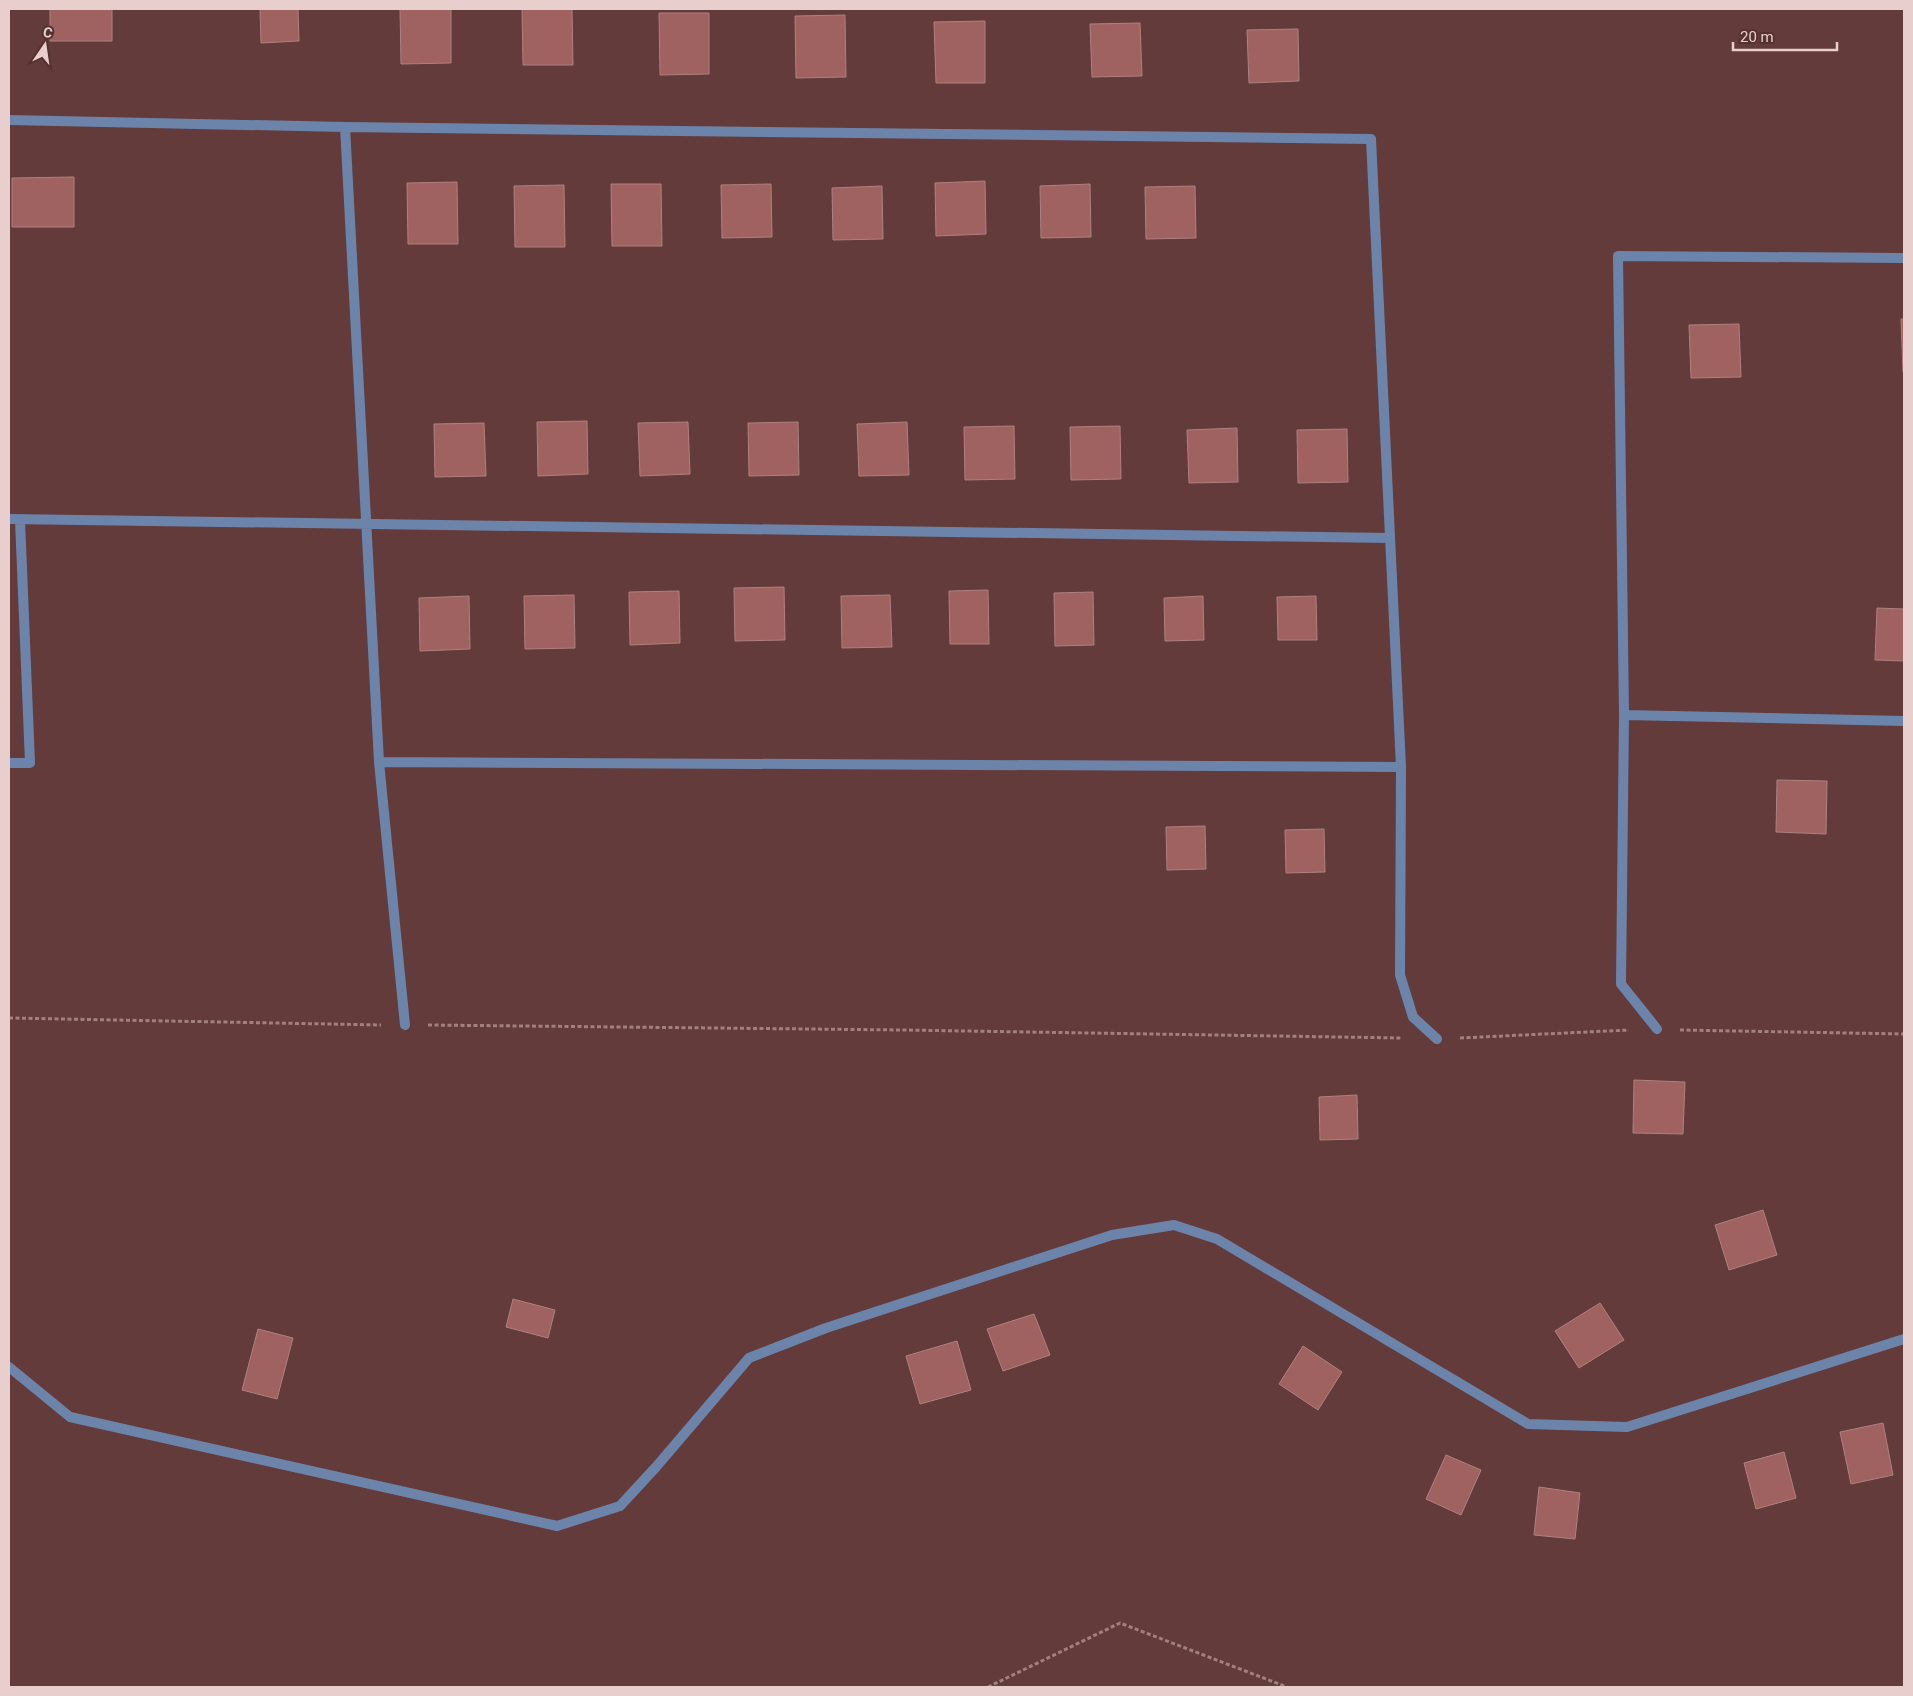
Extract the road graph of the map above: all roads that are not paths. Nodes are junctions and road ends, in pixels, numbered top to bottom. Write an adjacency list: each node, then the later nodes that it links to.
1 (9, 120): 2 (street)
2 (345, 127): 6 (street); 7 (street)
3 (1904, 258): 8 (street)
4 (9, 519): 5 (street)
5 (20, 520): 6 (street); 11 (street)
6 (366, 524): 7 (street); 10 (street)
7 (1390, 538): 12 (street)
8 (1624, 715): 9 (street); 14 (street)
9 (1904, 721)
10 (379, 762): 12 (street); 13 (street)
11 (9, 763)
12 (1401, 767): 15 (street)
13 (405, 1025)
14 (1657, 1029)
15 (1437, 1039)
16 (1904, 1339): 17 (street)
17 (9, 1367)

